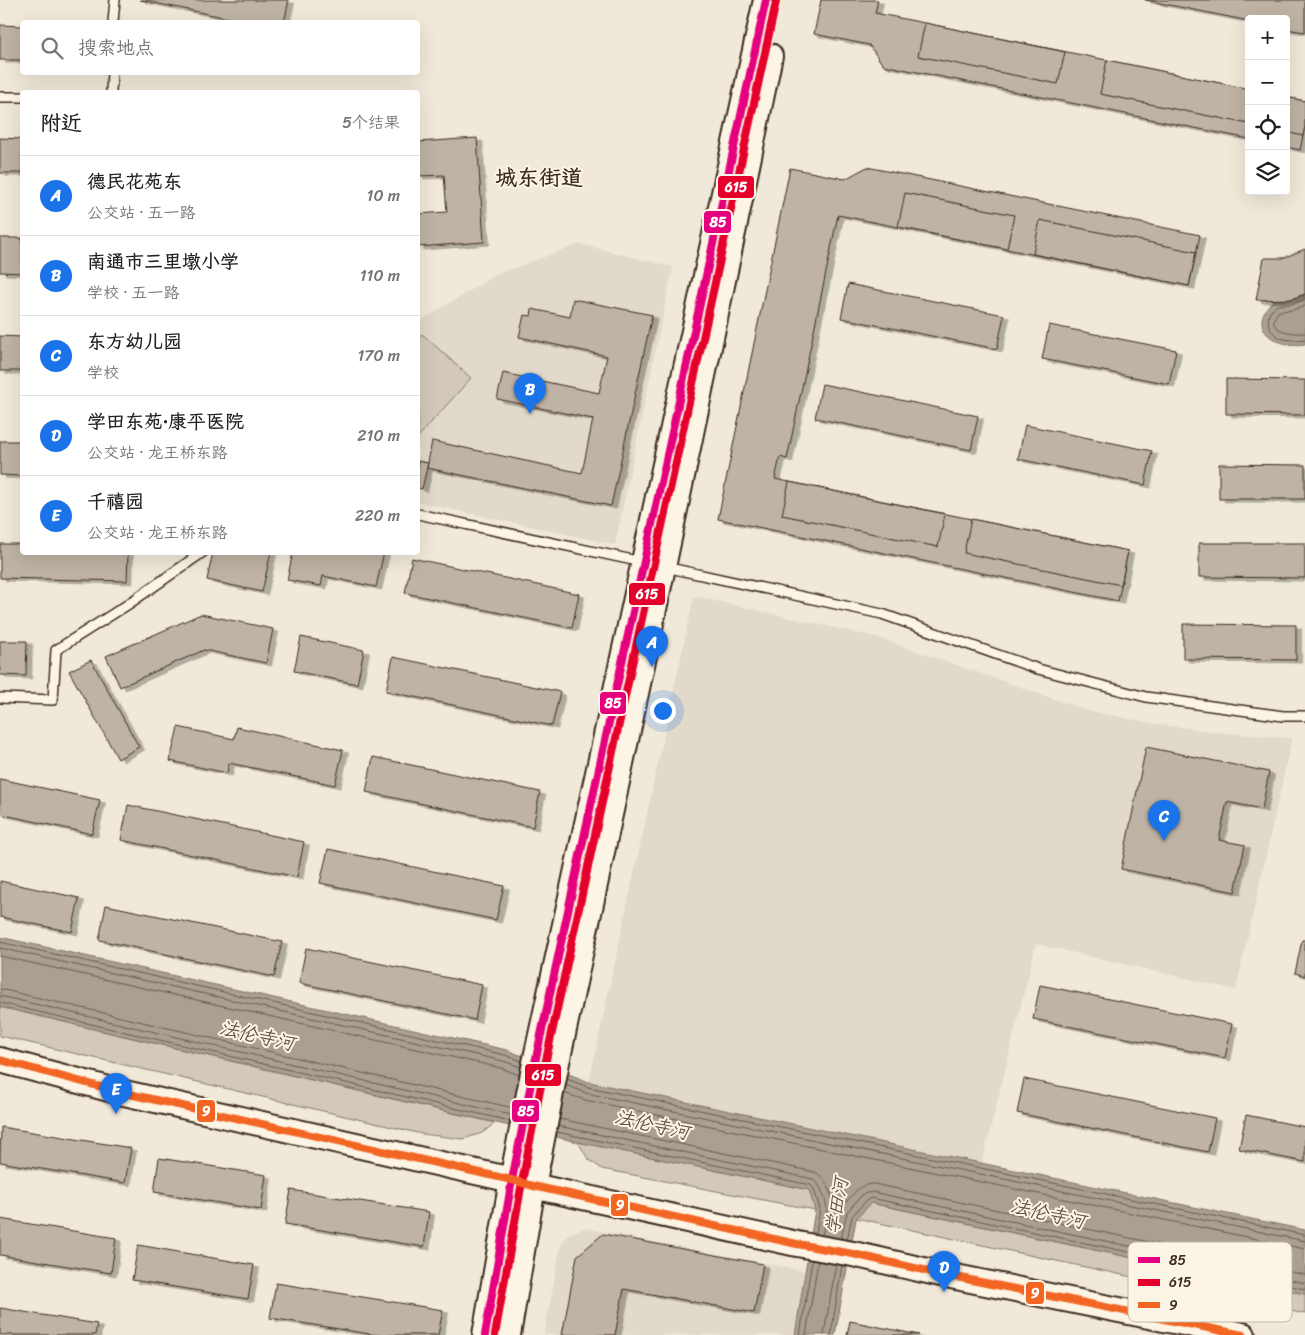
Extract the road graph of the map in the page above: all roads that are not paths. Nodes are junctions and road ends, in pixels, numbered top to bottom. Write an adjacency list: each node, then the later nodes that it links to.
1 (114, 0): 4 (lane)
2 (766, 0): 11 (main road)
3 (782, 0): 11 (main road)
4 (113, 20)
5 (112, 75): 6 (lane)
6 (111, 90)
7 (0, 97): 8 (lane)
8 (20, 97)
9 (420, 514): 11 (lane)
10 (199, 555): 12 (lane)
11 (653, 564): 13 (lane); 15 (main road)
12 (0, 698)
13 (1305, 716)
14 (0, 1060): 15 (main road)
15 (522, 1183): 16 (main road); 18 (main road); 19 (main road)
16 (1128, 1312)
17 (1178, 1322): 20 (main road)
18 (485, 1335)
19 (508, 1335)
20 (1242, 1335)

